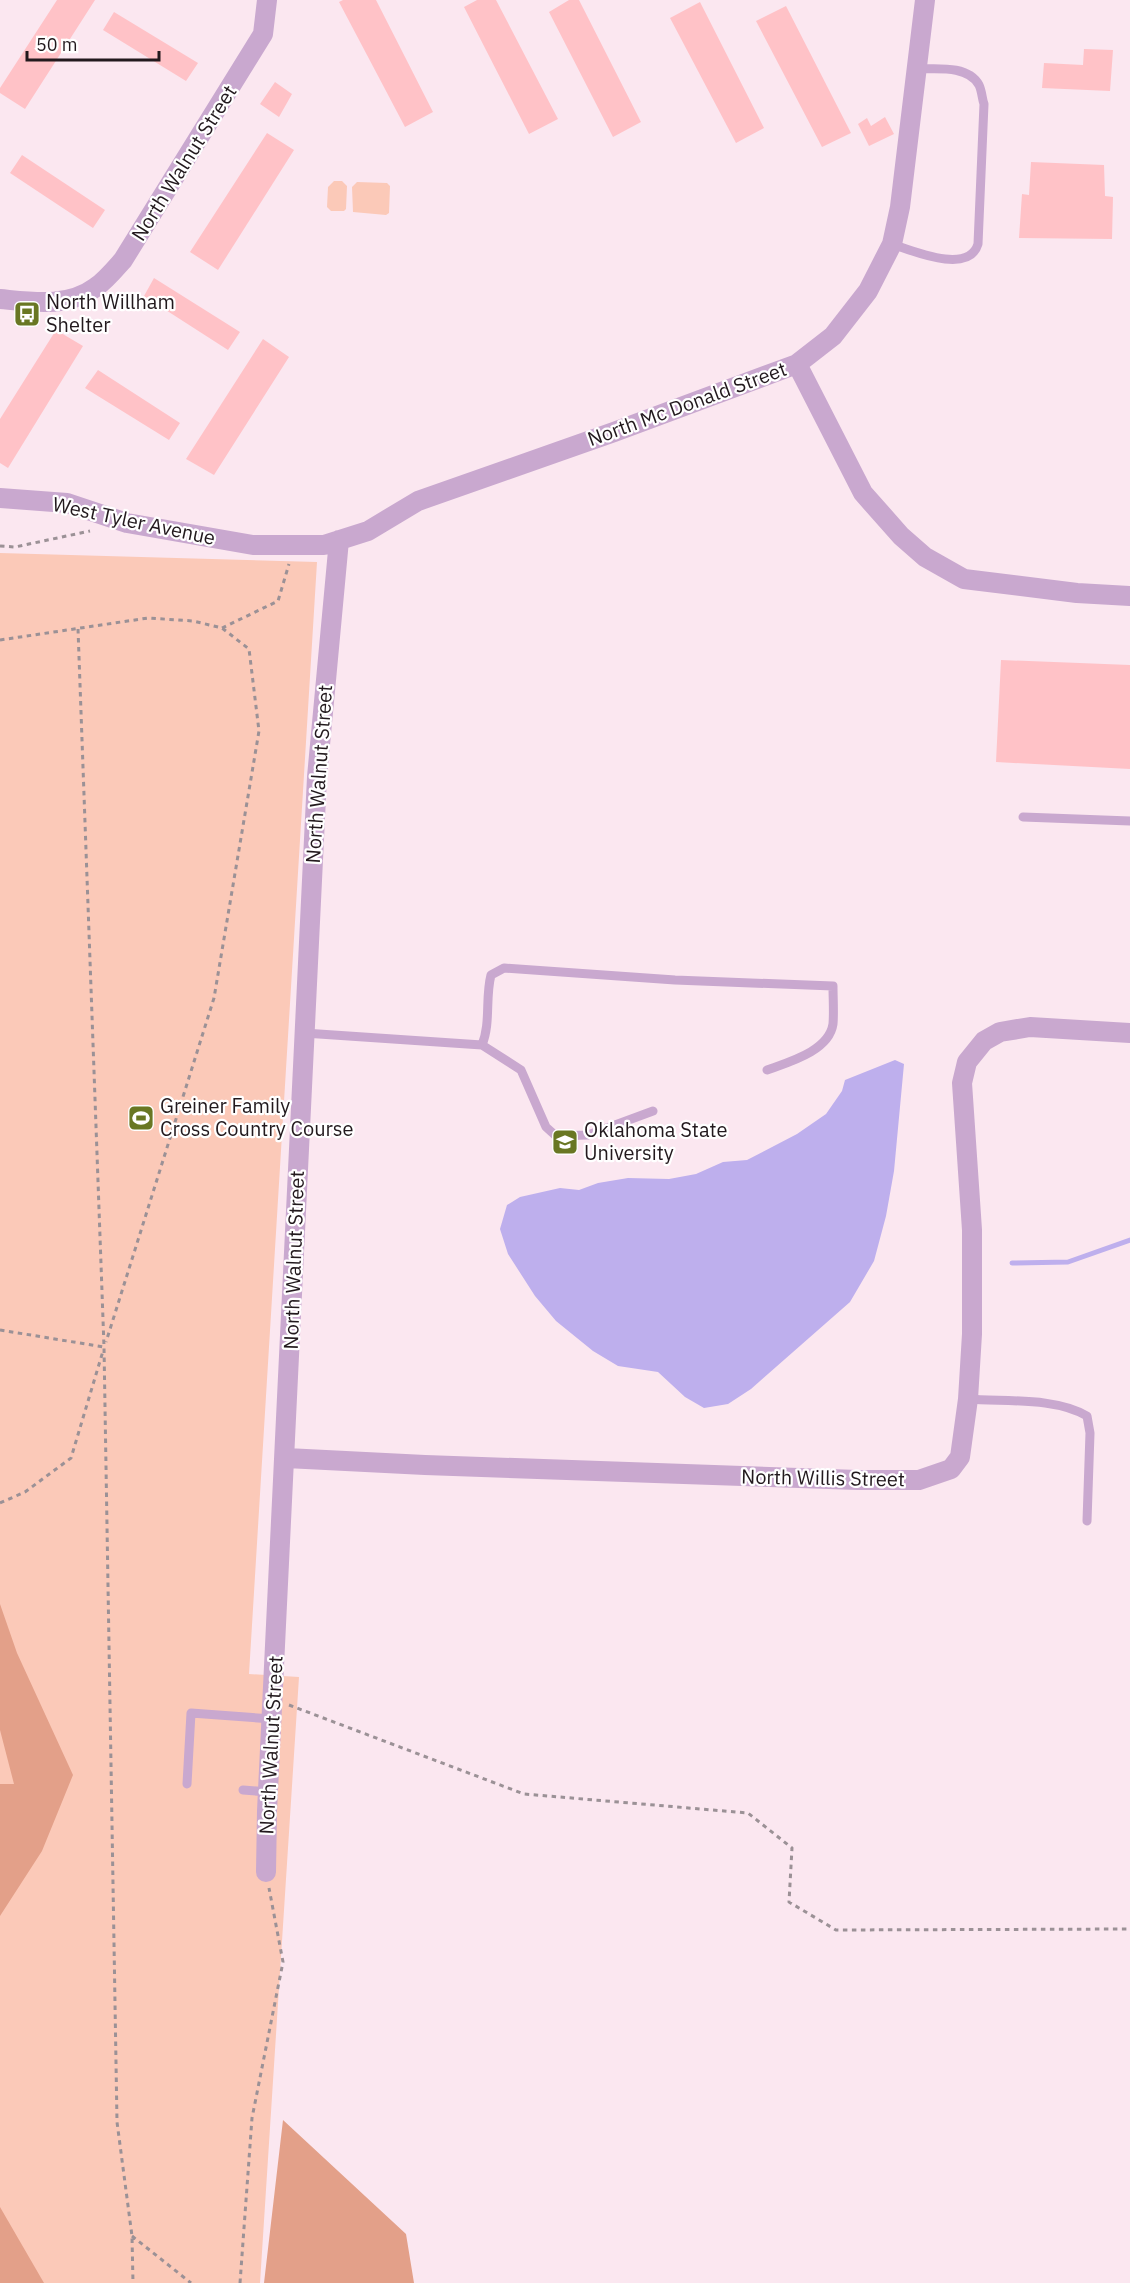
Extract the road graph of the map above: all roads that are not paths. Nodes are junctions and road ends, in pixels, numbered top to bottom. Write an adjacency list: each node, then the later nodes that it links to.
1 (267, 0): 5 (street, North Walnut Street)
2 (925, 0): 3 (street, North Mc Donald Street)
3 (917, 69): 4 (street, North Mc Donald Street); 4 (lane)
4 (892, 244): 6 (street, North Mc Donald Street)
5 (0, 299)
6 (797, 364): 8 (street, North Mc Donald Street); 9 (street)
7 (0, 498): 8 (street, West Tyler Avenue)
8 (339, 540): 12 (street, North Walnut Street)
9 (1130, 596)
10 (1023, 817): 11 (lane)
11 (1130, 821)
12 (304, 1033): 14 (lane); 18 (street, North Walnut Street)
13 (1130, 1033): 17 (street, North Willis Street)
14 (482, 1045): 15 (lane); 16 (lane)
15 (767, 1070)
16 (653, 1111)
17 (968, 1400): 18 (street, North Willis Street); 19 (lane)
18 (285, 1458): 20 (street, North Walnut Street)
19 (1087, 1521)
20 (272, 1709): 21 (lane); 23 (street, North Walnut Street)
21 (187, 1784)
22 (243, 1790): 23 (lane)
23 (268, 1792): 24 (street, North Walnut Street)
24 (266, 1872)

